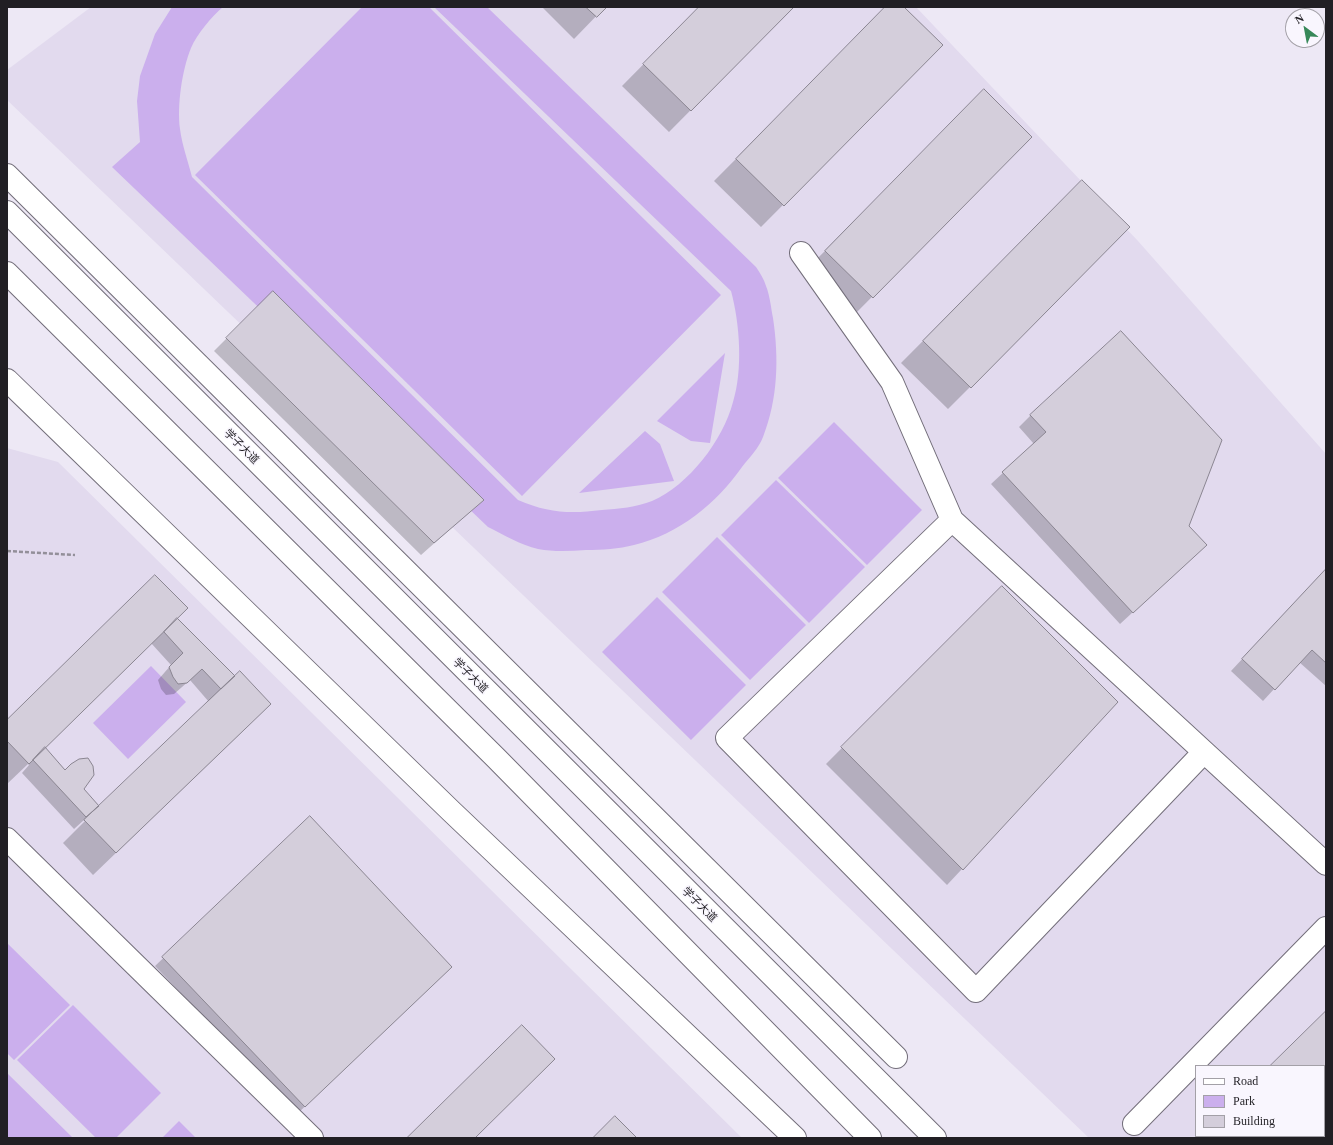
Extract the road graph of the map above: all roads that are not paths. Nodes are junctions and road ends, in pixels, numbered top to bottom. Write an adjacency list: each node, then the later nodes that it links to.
1 (7, 175): 11 (main road)
2 (7, 212): 16 (main road, 学子大道)
3 (801, 253): 6 (main road)
4 (7, 273): 15 (main road)
5 (7, 380): 14 (main road)
6 (952, 520): 7 (main road); 7 (main road)
7 (1204, 752): 9 (main road)
8 (7, 839): 13 (main road)
9 (1326, 864)
10 (1326, 928): 12 (main road)
11 (896, 1057)
12 (1134, 1124)
13 (312, 1138)
14 (795, 1138)
15 (870, 1138)
16 (935, 1138)

